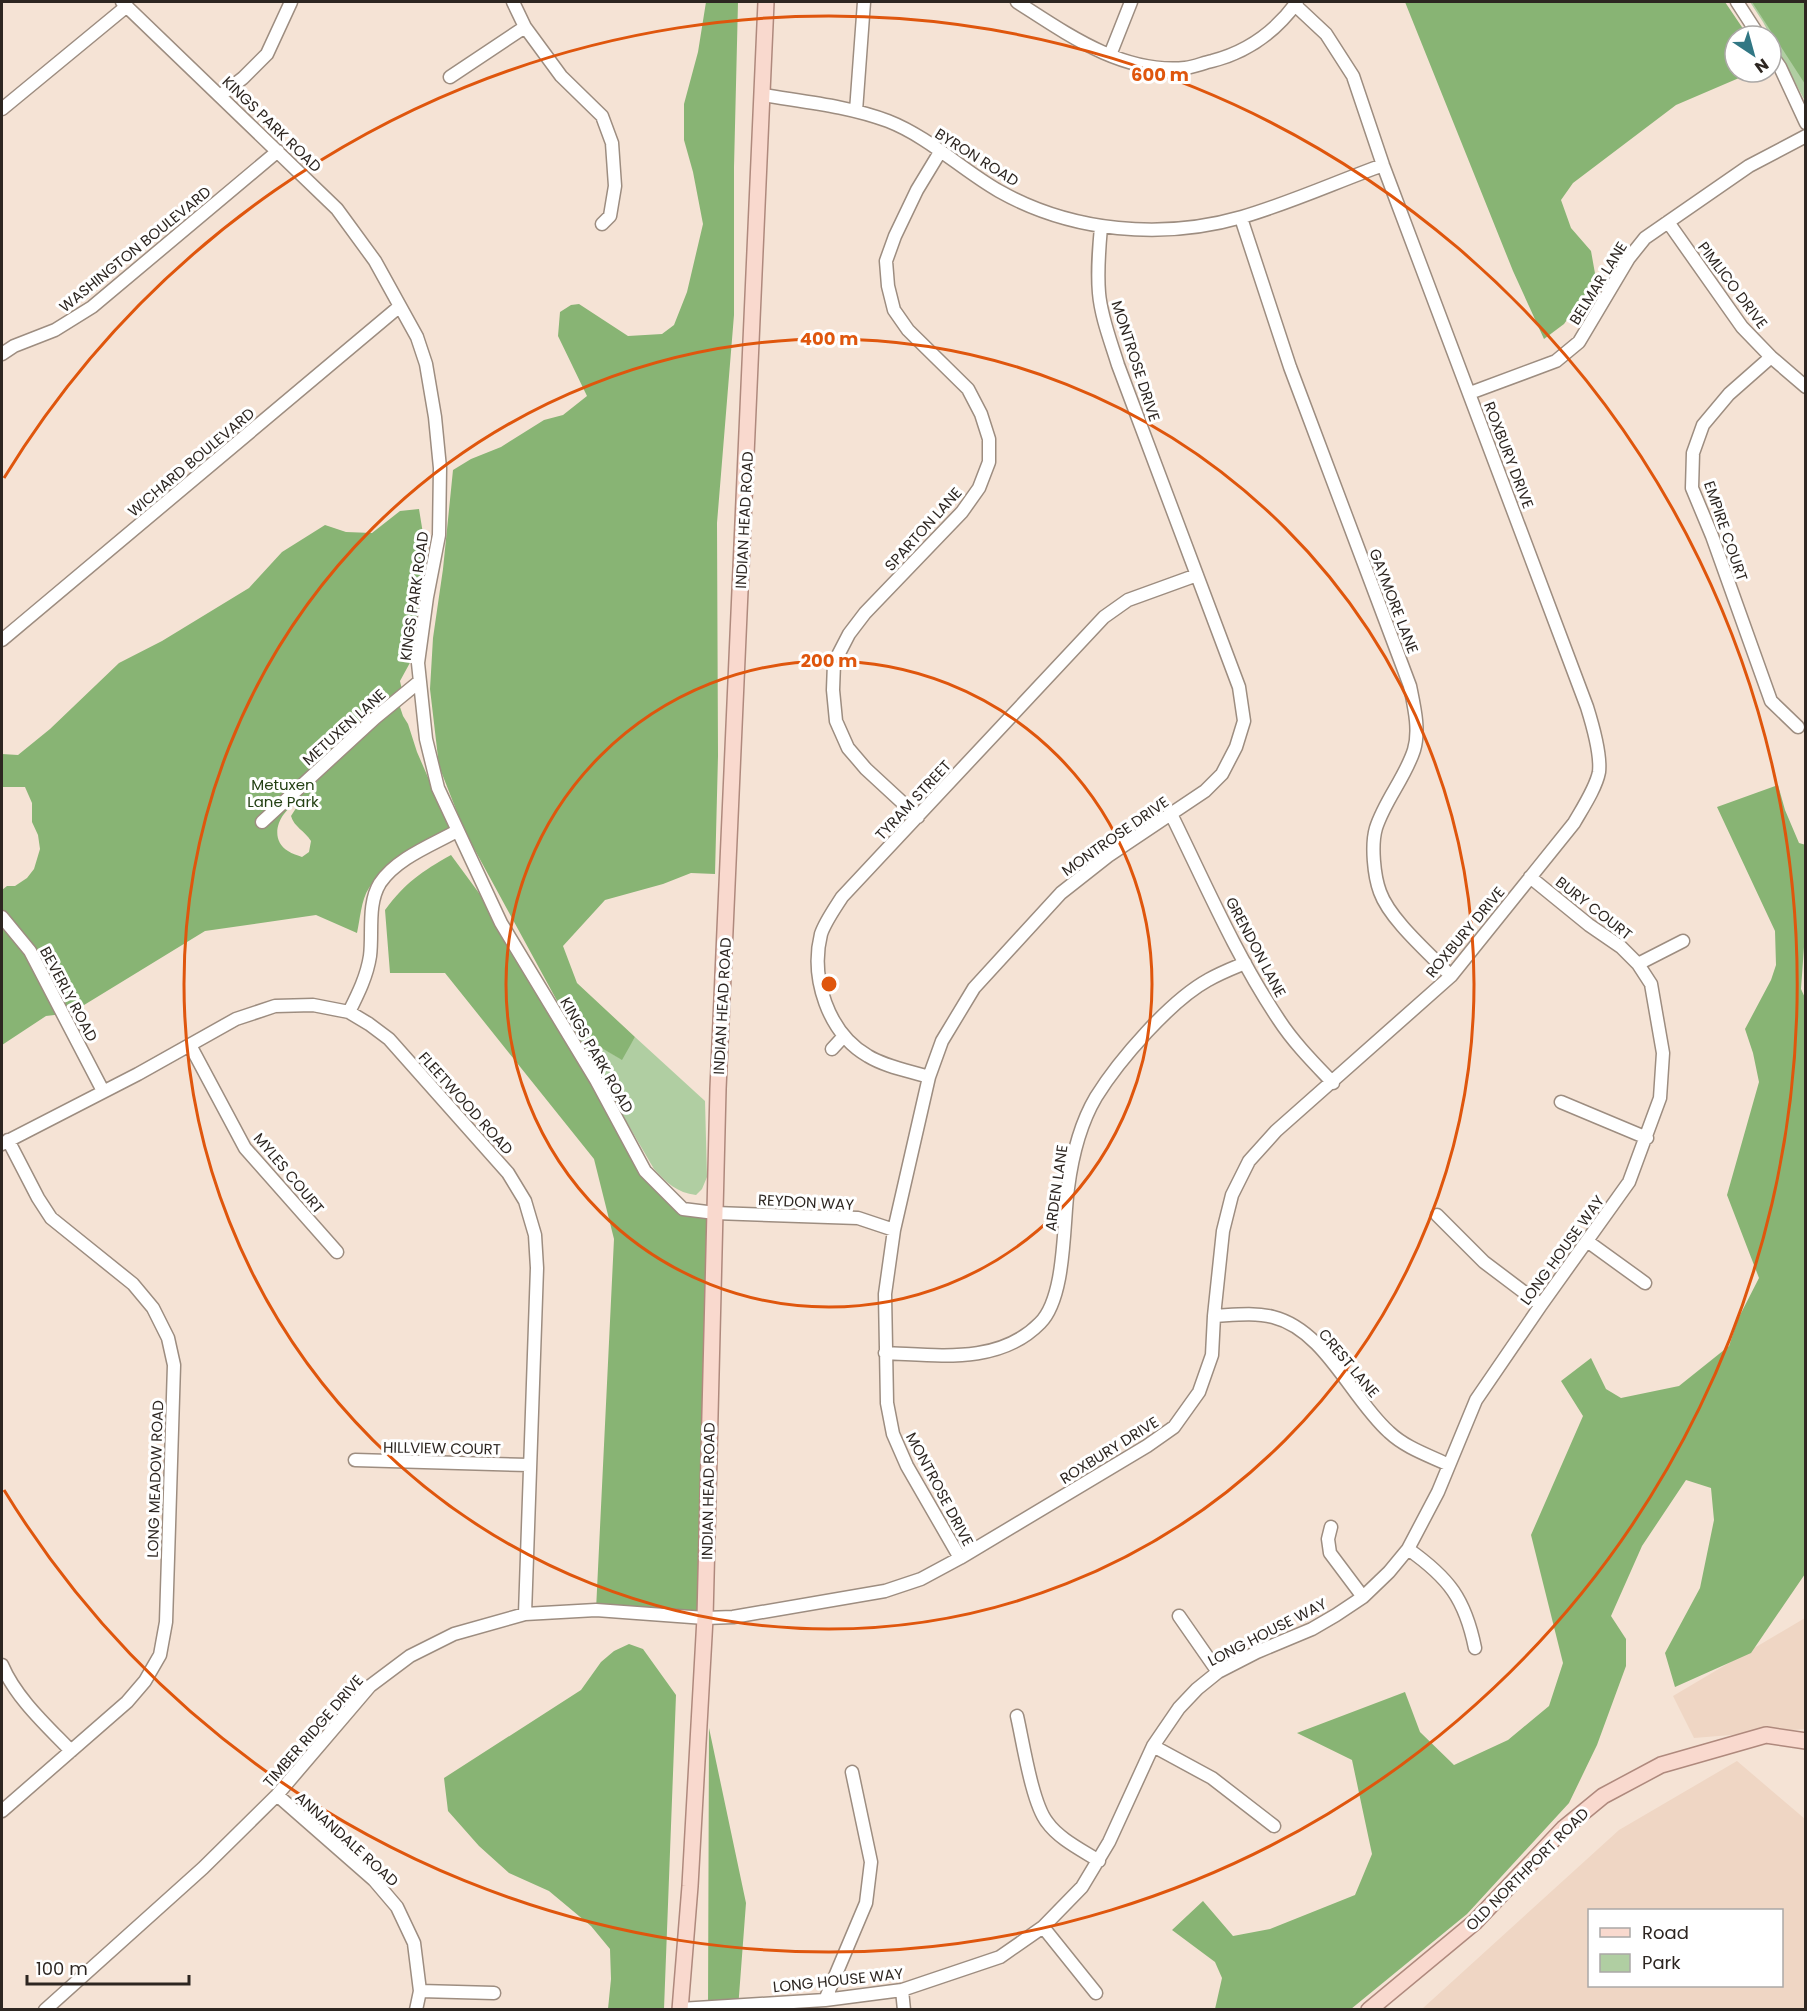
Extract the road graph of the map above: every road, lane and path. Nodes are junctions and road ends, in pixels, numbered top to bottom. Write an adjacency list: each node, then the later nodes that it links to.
1 (291, 2): 15 (street)
2 (513, 2): 11 (street)
3 (766, 2): 16 (main road, INDIAN HEAD ROAD)
4 (864, 2): 18 (street)
5 (1017, 2): 12 (street)
6 (1131, 2): 12 (street)
7 (1737, 2): 10 (street)
8 (1296, 3): 12 (street); 23 (street, ROXBURY DRIVE)
9 (124, 4): 15 (street, KINGS PARK ROAD); 17 (street)
10 (1752, 24)
11 (525, 27): 14 (street); 26 (street)
12 (1110, 55)
13 (1783, 73): 19 (street)
14 (450, 77)
15 (221, 95): 21 (street, KINGS PARK ROAD)
16 (763, 95): 18 (street, BYRON ROAD); 57 (main road, INDIAN HEAD ROAD)
17 (2, 110)
18 (856, 111): 22 (street, BYRON ROAD)
19 (1806, 123)
20 (1806, 136): 25 (street, BELMAR LANE)
21 (278, 150): 28 (street, KINGS PARK ROAD); 29 (street, WASHINGTON BOULEVARD)
22 (940, 152): 27 (street, BYRON ROAD); 38 (street, SPARTON LANE)
23 (1383, 165): 24 (street, BYRON ROAD); 32 (street, ROXBURY DRIVE)
24 (1241, 218): 27 (street, BYRON ROAD); 46 (street, GAYMORE LANE)
25 (1668, 222): 30 (street, PIMLICO DRIVE); 32 (street, BELMAR LANE)
26 (602, 224)
27 (1101, 227): 33 (street, MONTROSE DRIVE)
28 (400, 306): 34 (street, WICHARD BOULEVARD); 35 (street, KINGS PARK ROAD)
29 (2, 354)
30 (1771, 357): 31 (street, PIMLICO DRIVE); 36 (street, EMPIRE COURT)
31 (1806, 387)
32 (1470, 393): 41 (street, ROXBURY DRIVE)
33 (1197, 575): 37 (street, MONTROSE DRIVE); 38 (street, TYRAM STREET)
34 (2, 640)
35 (420, 681): 39 (street, METUXEN LANE); 40 (street, KINGS PARK ROAD)
36 (1798, 727)
37 (1171, 814): 44 (street, GRENDON LANE); 51 (street, MONTROSE DRIVE)
38 (918, 817): 48 (street, TYRAM STREET)
39 (262, 822)
40 (457, 831): 47 (street); 57 (street, KINGS PARK ROAD)
41 (1530, 877): 45 (street, BURY COURT); 46 (street, ROXBURY DRIVE)
42 (2, 916): 53 (street, BEVERLY ROAD)
43 (1683, 941): 45 (street)
44 (1245, 963): 52 (street, GRENDON LANE); 65 (street, ARDEN LANE)
45 (1638, 964): 55 (street, LONG HOUSE WAY)
46 (1451, 976): 52 (street, ROXBURY DRIVE)
47 (349, 1012): 49 (street, FLEETWOOD ROAD); 67 (street, FLEETWOOD ROAD)
48 (843, 1037): 50 (street); 51 (street, TYRAM STREET)
49 (190, 1045): 53 (street, FLEETWOOD ROAD); 61 (street, MYLES COURT)
50 (832, 1049)
51 (929, 1077): 59 (street, MONTROSE DRIVE)
52 (1332, 1083): 64 (street, ROXBURY DRIVE)
53 (103, 1091): 56 (street, FLEETWOOD ROAD)
54 (1561, 1102): 55 (street)
55 (1647, 1138): 60 (street, LONG HOUSE WAY)
56 (5, 1142): 82 (street, LONG MEADOW ROAD)
57 (715, 1213): 59 (street, REYDON WAY); 75 (main road, INDIAN HEAD ROAD)
58 (1437, 1215): 63 (street)
59 (894, 1230): 65 (street, MONTROSE DRIVE)
60 (1587, 1241): 62 (street); 63 (street, LONG HOUSE WAY)
61 (337, 1252)
62 (1645, 1283)
63 (1540, 1305): 68 (street, LONG HOUSE WAY)
64 (1214, 1316): 68 (street, CREST LANE); 71 (street, ROXBURY DRIVE)
65 (885, 1353): 71 (street, MONTROSE DRIVE)
66 (355, 1461): 67 (street, HILLVIEW COURT)
67 (529, 1465): 73 (street, FLEETWOOD ROAD)
68 (1449, 1465): 70 (street, LONG HOUSE WAY)
69 (1331, 1527): 72 (street)
70 (1408, 1549): 72 (street, LONG HOUSE WAY); 76 (street)
71 (960, 1558): 75 (street, ROXBURY DRIVE)
72 (1363, 1597): 78 (street, LONG HOUSE WAY)
73 (525, 1614): 75 (street, TIMBER RIDGE DRIVE); 84 (street, TIMBER RIDGE DRIVE)
74 (1179, 1616): 78 (street)
75 (705, 1618): 94 (main road, INDIAN HEAD ROAD)
76 (1474, 1648)
77 (2, 1665): 82 (street)
78 (1218, 1672): 81 (street, LONG HOUSE WAY)
79 (1017, 1716): 87 (street)
80 (1806, 1741): 98 (main road, OLD NORTHPORT ROAD)
81 (1153, 1746): 86 (street); 87 (street, LONG HOUSE WAY)
82 (71, 1751): 85 (street, LONG MEADOW ROAD)
83 (852, 1772): 93 (street)
84 (277, 1795): 90 (street, ANNANDALE ROAD); 95 (street, TIMBER RIDGE DRIVE)
85 (2, 1812)
86 (1274, 1826)
87 (1099, 1861): 88 (street, LONG HOUSE WAY)
88 (1043, 1927): 89 (street, LONG HOUSE WAY); 92 (street)
89 (902, 1990): 93 (street, LONG HOUSE WAY); 97 (street)
90 (420, 1991): 91 (street); 96 (street, ANNANDALE ROAD)
91 (494, 1993)
92 (1096, 1993)
93 (825, 2000): 94 (street, LONG HOUSE WAY)
94 (680, 2009)
95 (45, 2010)
96 (416, 2010)
97 (904, 2010)
98 (1369, 2010)

